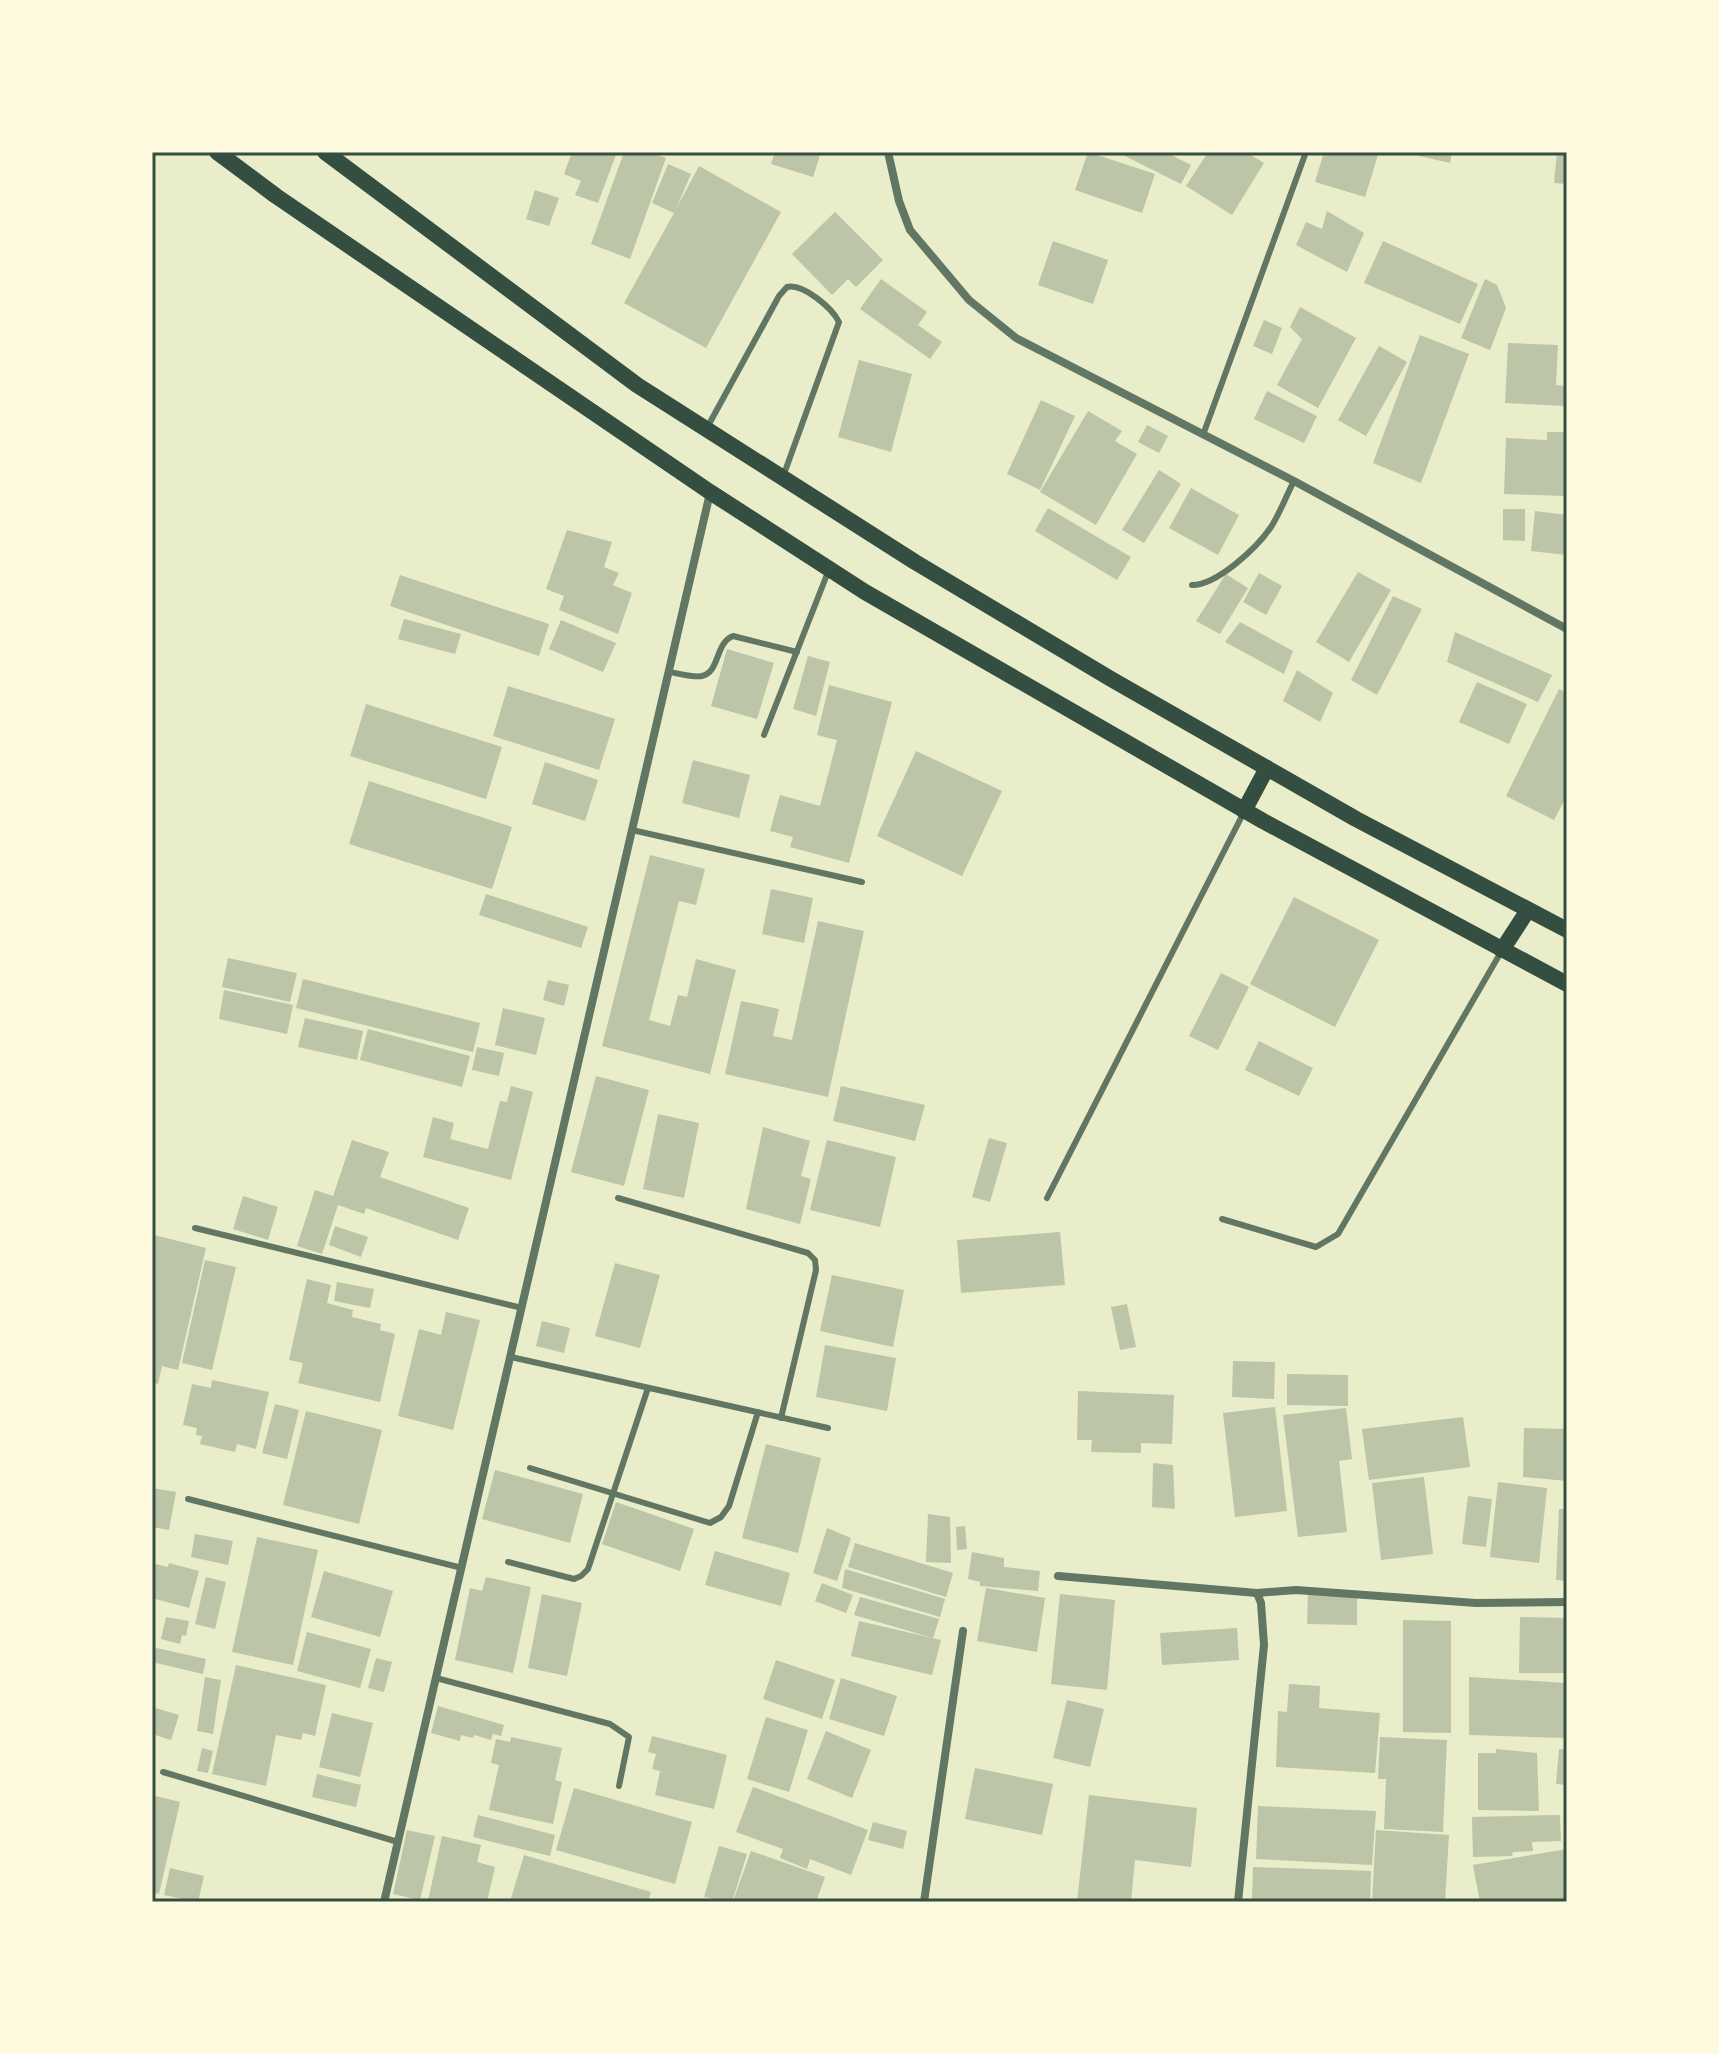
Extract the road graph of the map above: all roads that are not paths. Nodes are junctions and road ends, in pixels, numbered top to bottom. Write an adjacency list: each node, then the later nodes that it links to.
1 (217, 152): 9 (main road)
2 (325, 152): 5 (main road)
3 (888, 152): 6 (street)
4 (1306, 152): 6 (lane)
5 (706, 429): 7 (main road); 7 (lane)
6 (1203, 435): 8 (street)
7 (783, 478): 16 (main road)
8 (1294, 481): 11 (lane); 12 (street)
9 (710, 492): 10 (main road); 14 (street)
10 (829, 569): 13 (lane); 17 (main road)
11 (1192, 585)
12 (1567, 629)
13 (797, 652): 14 (lane); 15 (lane)
14 (669, 672): 18 (street)
15 (764, 735)
16 (1267, 768): 17 (main road); 20 (main road)
17 (1244, 811): 22 (main road); 25 (lane)
18 (632, 830): 19 (lane); 28 (street)
19 (862, 882)
20 (1528, 910): 21 (main road); 22 (main road)
21 (1567, 930)
22 (1502, 950): 23 (main road); 26 (lane)
23 (1567, 984)
24 (618, 1198): 32 (lane)
25 (1047, 1198)
26 (1222, 1219)
27 (195, 1228): 28 (lane)
28 (522, 1308): 29 (street)
29 (511, 1357): 30 (lane); 38 (street)
30 (648, 1388): 31 (lane); 35 (lane)
31 (758, 1412): 32 (lane); 35 (lane)
32 (781, 1418): 33 (lane)
33 (828, 1428)
34 (530, 1468): 35 (lane)
35 (614, 1493): 37 (lane)
36 (188, 1499): 38 (lane)
37 (508, 1562)
38 (462, 1568): 43 (street)
39 (1058, 1576): 40 (street)
40 (1257, 1593): 41 (street); 49 (street)
41 (1567, 1602)
42 (963, 1631): 48 (street)
43 (436, 1678): 45 (lane); 46 (street)
44 (163, 1772): 46 (lane)
45 (619, 1786)
46 (398, 1842): 47 (street)
47 (384, 1902)
48 (924, 1902)
49 (1238, 1902)

